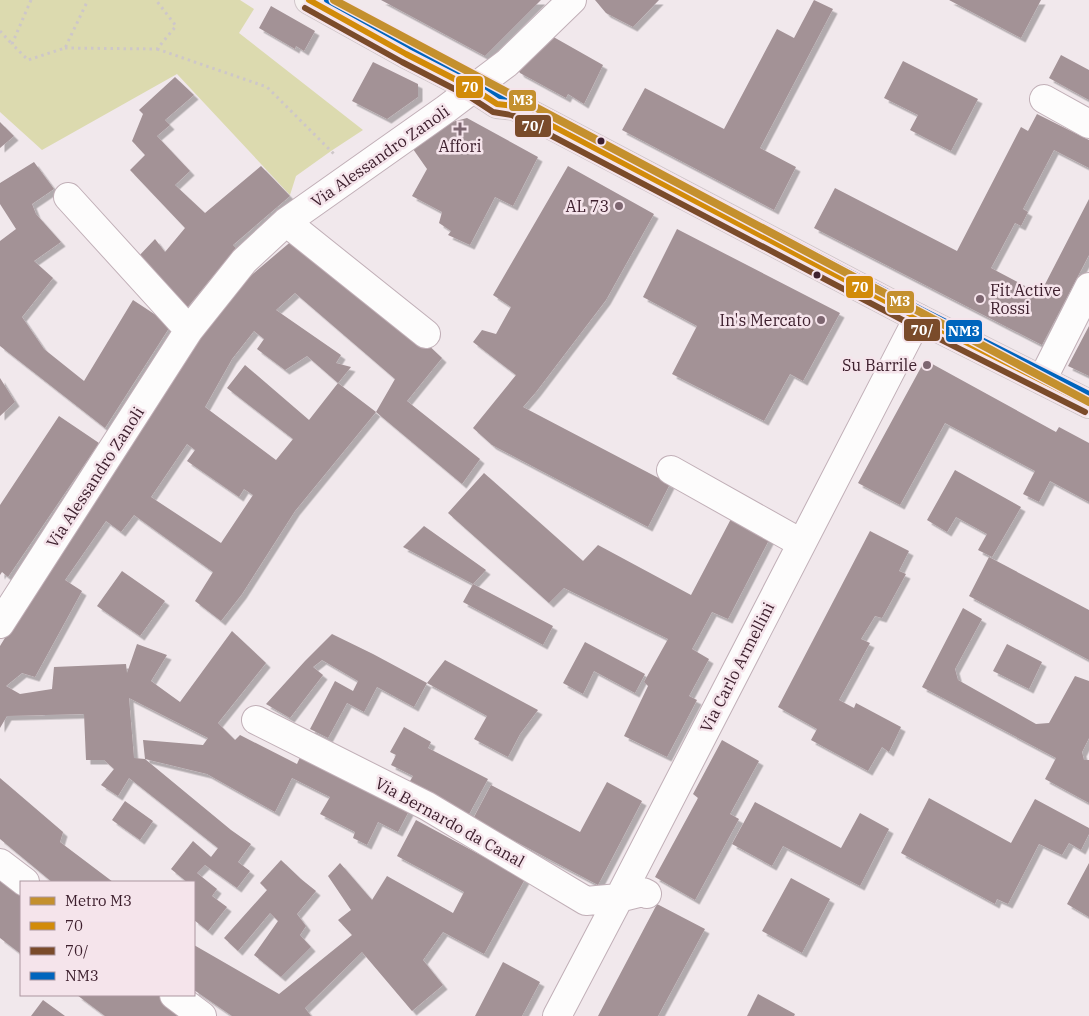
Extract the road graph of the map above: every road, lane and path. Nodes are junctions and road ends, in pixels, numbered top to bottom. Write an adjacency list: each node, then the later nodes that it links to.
1 (31, 0): 7 (path)
2 (88, 0): 8 (path)
3 (156, 0): 9 (path)
4 (309, 0): 10 (main road)
5 (572, 0): 10 (street, Via Alessandro Zanoli)
6 (0, 31): 7 (path)
7 (12, 44): 8 (path)
8 (65, 48): 9 (path)
9 (157, 49): 13 (path)
10 (474, 89): 15 (street, Via Alessandro Zanoli); 17 (main road)
11 (1044, 100): 12 (street)
12 (1089, 124)
13 (338, 158)
14 (68, 197): 18 (street)
15 (286, 222): 18 (street, Via Alessandro Zanoli); 19 (street)
16 (1089, 287): 20 (street)
17 (918, 318): 20 (main road); 23 (street, Via Carlo Armellini)
18 (189, 330): 24 (street, Via Alessandro Zanoli)
19 (426, 334)
20 (1042, 380): 21 (main road)
21 (1089, 404)
22 (671, 470): 23 (street)
23 (801, 543): 29 (street, Via Carlo Armellini)
24 (0, 624)
25 (256, 720): 29 (street, Via Bernardo da Canal)
26 (0, 863): 27 (street)
27 (24, 881)
28 (647, 894): 29 (street, Via Bernardo da Canal)
29 (619, 898): 32 (street, Via Carlo Armellini)
30 (175, 996): 31 (street)
31 (202, 1016)
32 (557, 1016)

